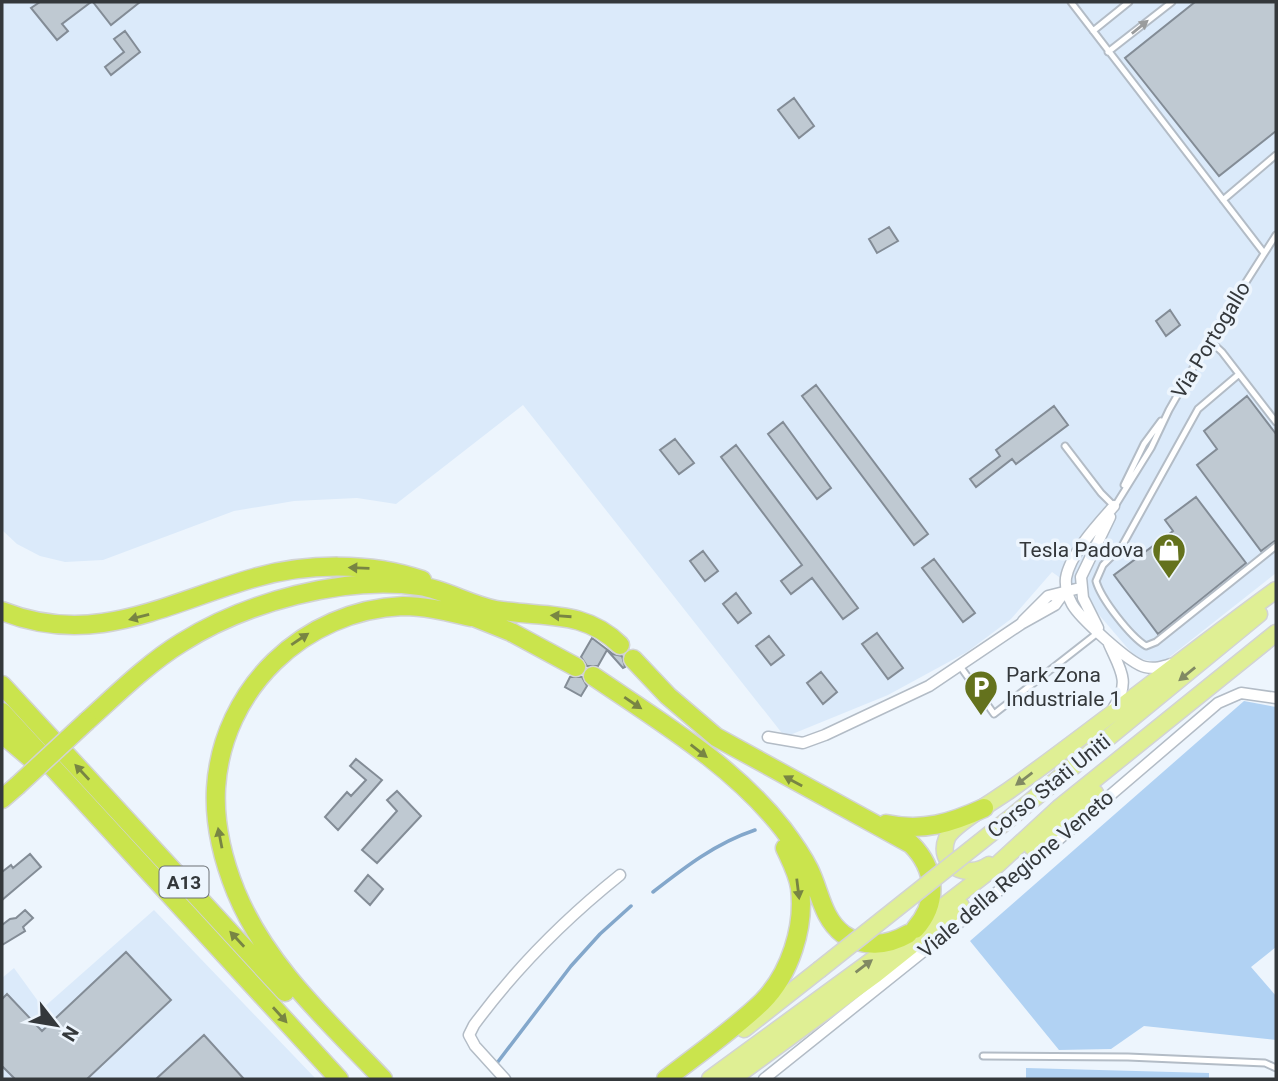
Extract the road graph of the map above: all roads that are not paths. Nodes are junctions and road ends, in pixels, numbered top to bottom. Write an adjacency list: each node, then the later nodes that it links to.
1 (1071, 2): 4 (lane)
2 (1129, 2): 4 (lane)
3 (1172, 2): 5 (lane, one-way to 3)
4 (1093, 31): 5 (lane)
5 (1108, 52): 7 (lane)
6 (1276, 155): 7 (lane)
7 (1223, 200): 9 (lane)
8 (1276, 236): 9 (lane, Via Portogallo)
9 (1264, 253): 10 (lane, Via Portogallo)
10 (1209, 340): 11 (lane); 14 (lane, Via Portogallo)
11 (1238, 375): 12 (lane); 15 (lane)
12 (1276, 422)
13 (1066, 446): 14 (lane)
14 (1114, 506): 17 (street, Via Portogallo); 19 (street, Via Portogallo)
15 (1276, 546)
16 (400, 586): 21 (highway); 23 (highway); 41 (highway, bridge)
17 (1080, 588): 19 (street); 24 (street)
18 (1276, 590): 30 (main road)
19 (1065, 591): 24 (street); 31 (street)
20 (1276, 598): 55 (main road, Corso Stati Uniti, one-way to 55, bridge)
21 (494, 610): 22 (highway, one-way to 22); 27 (highway, one-way to 21)
22 (2, 611)
23 (471, 617): 32 (highway); 52 (highway, A13, one-way to 23)
24 (1100, 631): 26 (street); 31 (lane)
25 (1276, 634): 28 (main road, Corso Stati Uniti); 43 (main road)
26 (1107, 640): 30 (street); 37 (street)
27 (620, 645)
28 (1269, 647): 57 (main road, Corso Stati Uniti)
29 (633, 659): 44 (highway, one-way to 29)
30 (1182, 660): 37 (main road)
31 (960, 666): 39 (street)
32 (576, 667)
33 (593, 676): 40 (highway, one-way to 40)
34 (2, 685): 51 (highway, A13, one-way to 34)
35 (1276, 698): 58 (street, Viale della Regione Veneto)
36 (2, 712): 45 (highway, A13)
37 (1108, 716): 42 (main road, one-way to 42)
38 (2, 734): 45 (highway)
39 (768, 737)
40 (725, 771): 47 (highway); 54 (highway, one-way to 54)
41 (2, 799)
42 (984, 808): 43 (main road); 44 (highway)
43 (1059, 808): 47 (main road)
44 (844, 809): 47 (highway)
45 (119, 839): 50 (highway, A13, one-way to 50)
46 (620, 875): 53 (street)
47 (911, 932): 56 (main road, one-way to 47)
48 (983, 1056): 49 (lane)
49 (1276, 1068)
50 (339, 1079)
51 (366, 1079)
52 (383, 1079)
53 (505, 1079)
54 (666, 1079)
55 (678, 1079)
56 (710, 1079)
57 (732, 1079)
58 (764, 1079)

